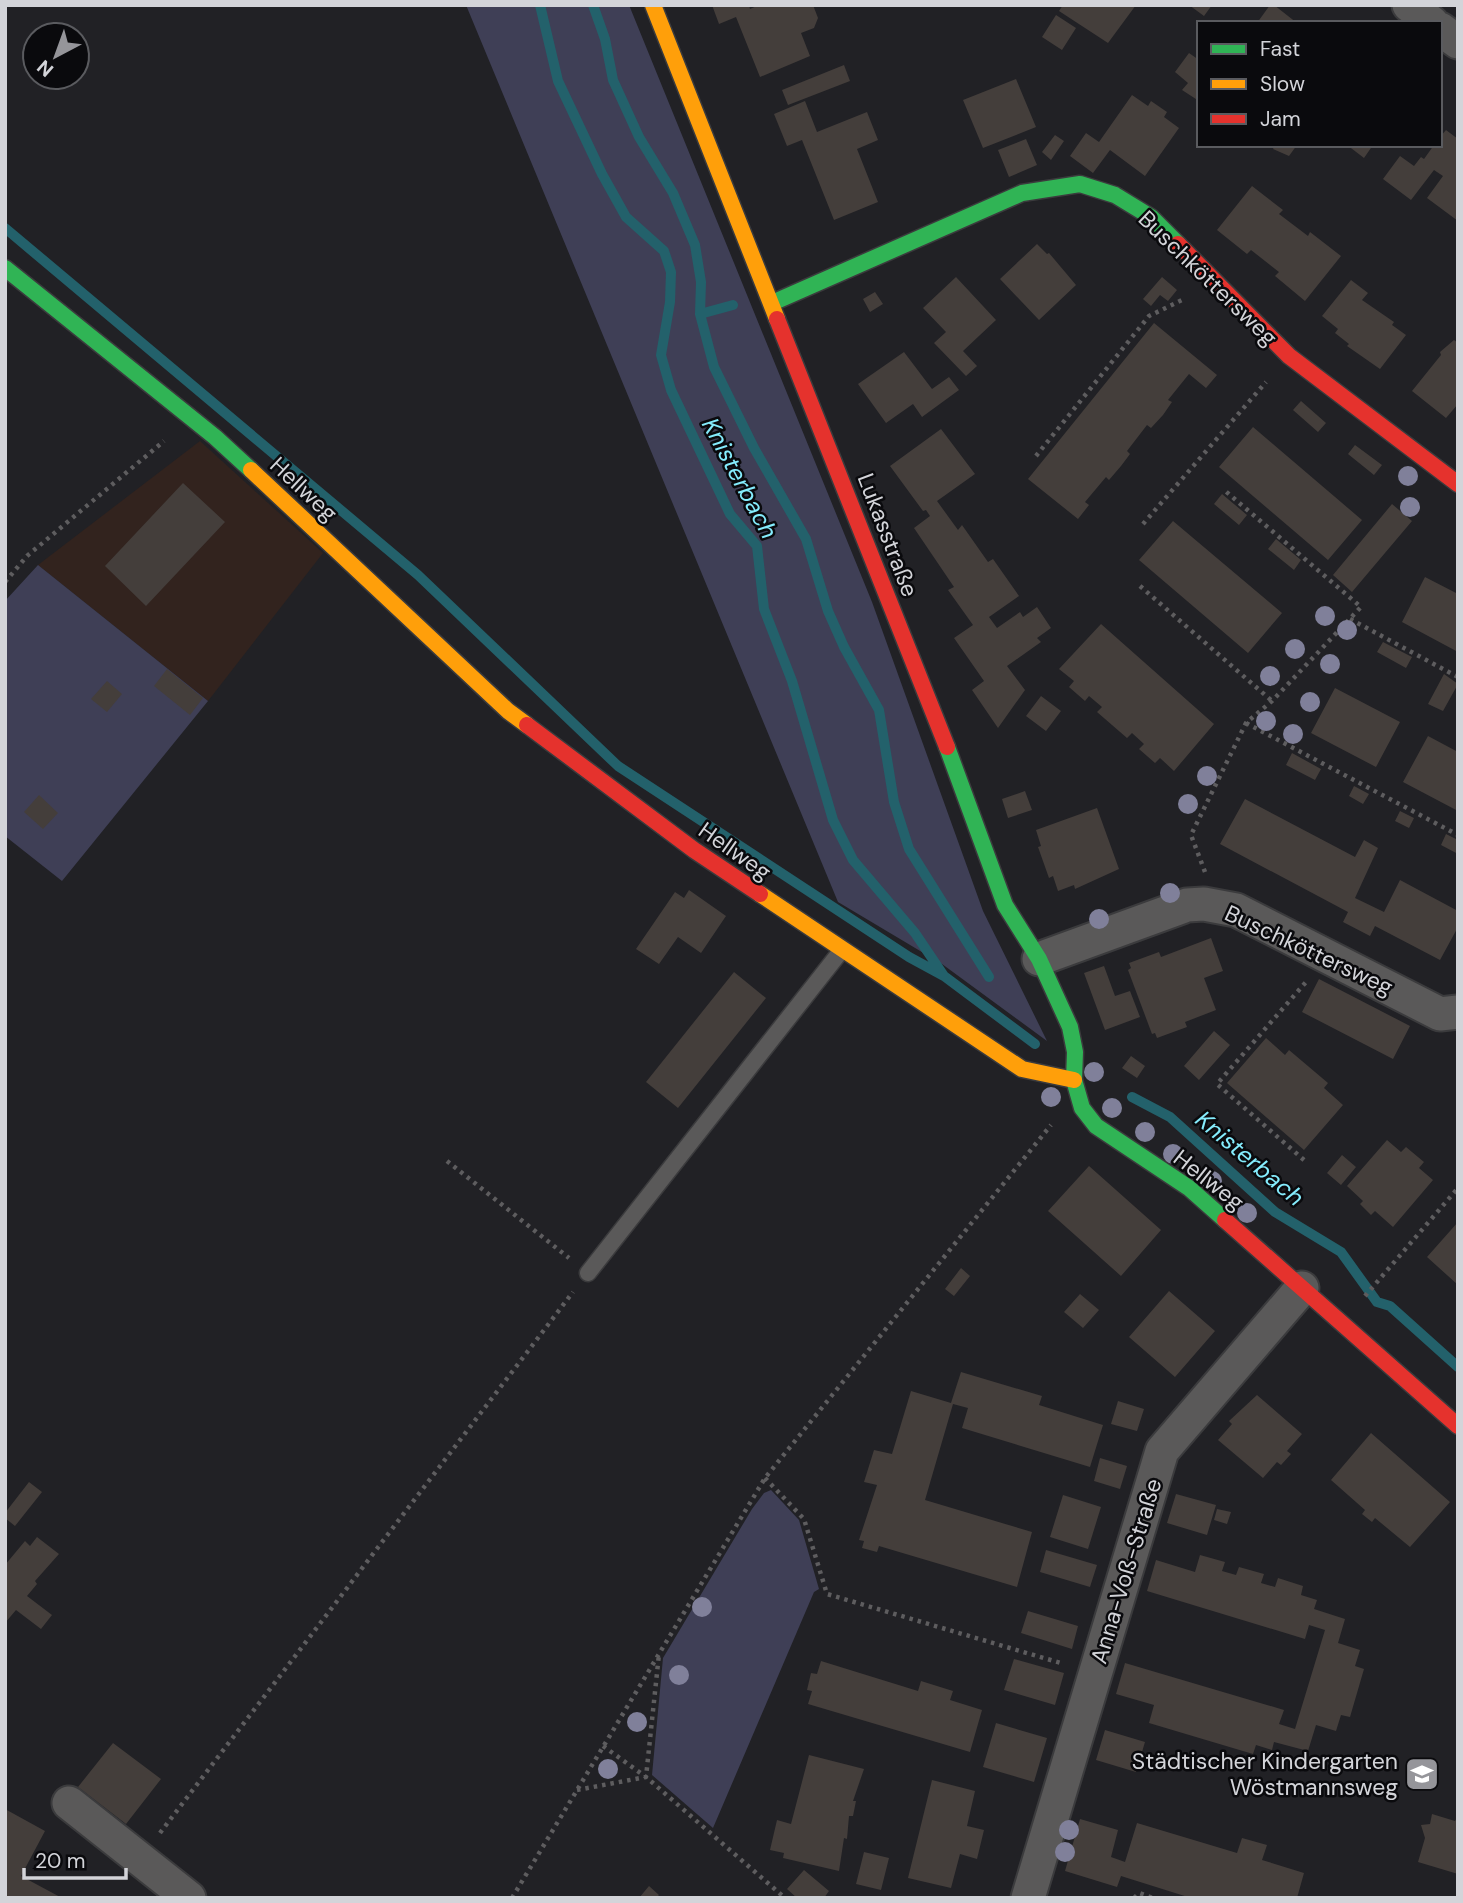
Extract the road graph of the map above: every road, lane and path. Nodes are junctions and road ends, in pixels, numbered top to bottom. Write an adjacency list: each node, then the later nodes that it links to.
1 (653, 5): 8 (street, Lukasstraße)
2 (1409, 5): 3 (street)
3 (1429, 21)
4 (1442, 30): 5 (street)
5 (1458, 42)
6 (5, 268): 10 (street, Hellweg)
7 (1210, 279): 8 (street, Buschköttersweg); 9 (street, Buschköttersweg); 11 (path)
8 (772, 303): 25 (street, Lukasstraße)
9 (1289, 356): 12 (street, Buschköttersweg); 14 (path)
10 (192, 418): 15 (path); 23 (street, Hellweg)
11 (1036, 456)
12 (1458, 484)
13 (1223, 489): 17 (path)
14 (1143, 524)
15 (5, 582)
16 (1140, 586): 19 (path)
17 (1350, 619): 18 (path); 19 (path)
18 (1458, 677)
19 (1272, 701): 20 (path)
20 (1246, 723): 21 (path); 22 (path)
21 (1458, 835)
22 (1204, 904): 24 (street, Buschköttersweg); 25 (street, Buschköttersweg)
23 (841, 951): 27 (street, Hellweg); 32 (lane)
24 (1326, 955): 26 (street, Buschköttersweg); 29 (path)
25 (1039, 959): 27 (street, Lukasstraße)
26 (1458, 1012)
27 (1074, 1080): 28 (street, Hellweg)
28 (1082, 1108): 33 (street, Hellweg); 36 (path)
29 (1304, 1160)
30 (447, 1161): 32 (path)
31 (1458, 1188): 34 (path)
32 (588, 1273): 43 (path)
33 (1302, 1288): 35 (street, Hellweg); 38 (street, Anna-Voß-Straße)
34 (1364, 1297)
35 (1458, 1426)
36 (765, 1478): 37 (path); 38 (path)
37 (660, 1651): 39 (path); 40 (path)
38 (1095, 1674): 47 (street, Anna-Voß-Straße)
39 (603, 1745): 40 (path); 41 (path)
40 (646, 1777): 41 (path); 46 (path)
41 (576, 1790): 45 (path)
42 (69, 1803): 43 (street)
43 (141, 1858): 44 (street)
44 (190, 1898)
45 (512, 1898)
46 (785, 1898)
47 (1028, 1898)
48 (1134, 1898): 49 (path)
49 (1153, 1898)

